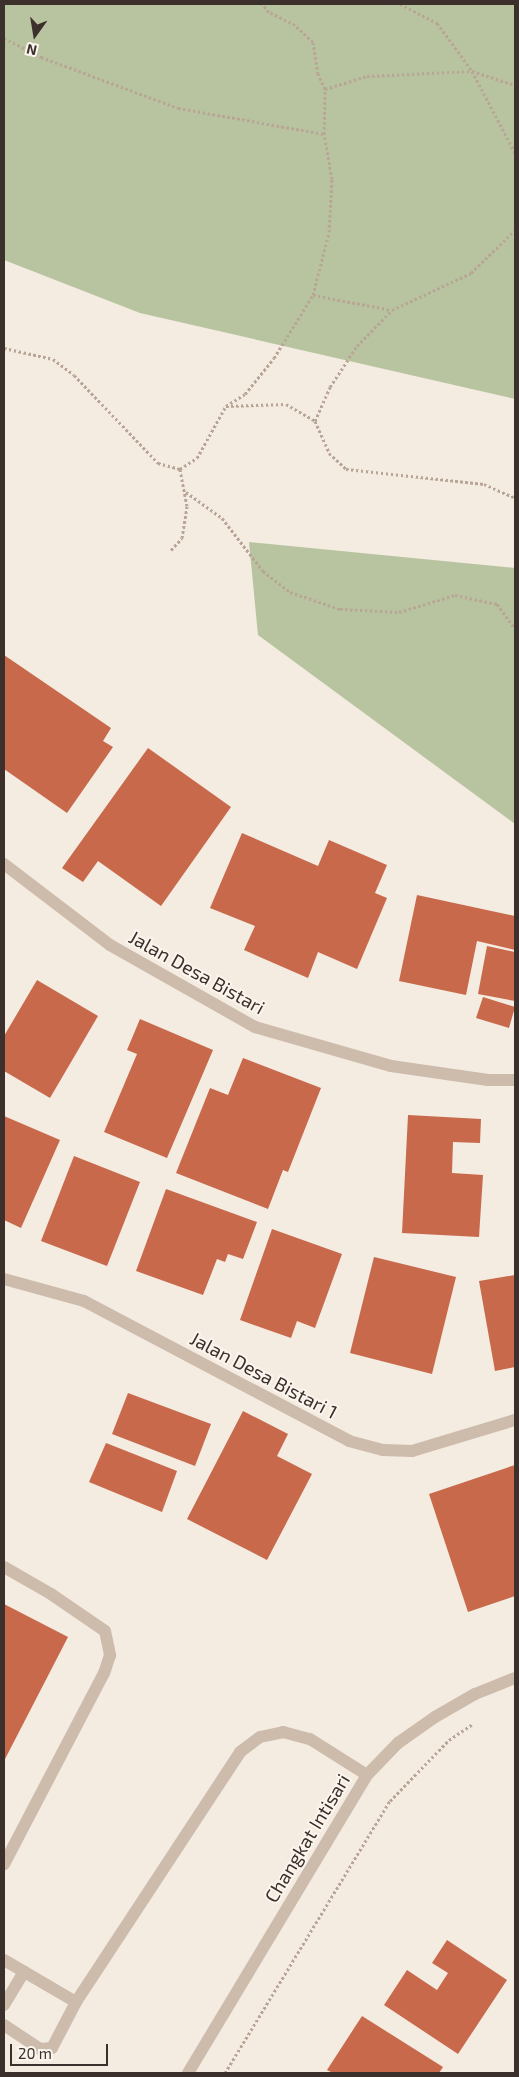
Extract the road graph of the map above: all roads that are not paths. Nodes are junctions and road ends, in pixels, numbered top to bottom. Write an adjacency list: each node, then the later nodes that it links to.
1 (4, 864): 2 (street, Jalan Desa Bistari)
2 (515, 1080)
3 (4, 1279): 4 (street, Jalan Desa Bistari 1)
4 (515, 1420)
5 (4, 1567): 8 (street)
6 (515, 1678): 7 (street, Changkat Intisari)
7 (367, 1775): 11 (street); 14 (street, Changkat Intisari)
8 (4, 1864)
9 (4, 1960): 10 (street)
10 (24, 1972): 11 (street); 12 (street)
11 (76, 2002): 13 (street)
12 (4, 2005)
13 (4, 2025)
14 (188, 2073)

